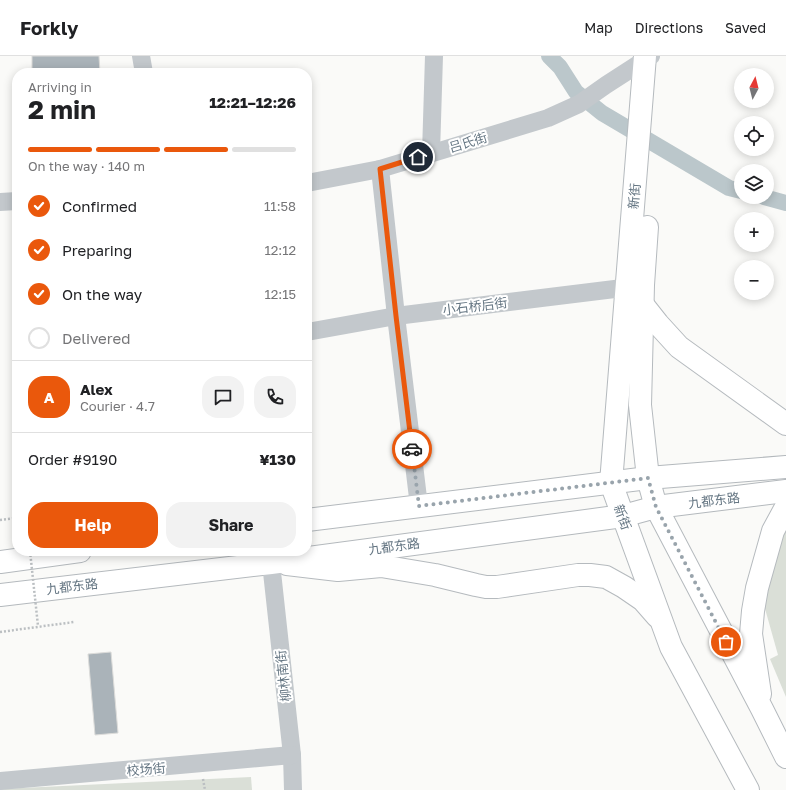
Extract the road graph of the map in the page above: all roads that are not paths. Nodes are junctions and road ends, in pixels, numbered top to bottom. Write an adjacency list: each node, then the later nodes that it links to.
1 (141, 56): 4 (street)
2 (434, 56): 5 (street)
3 (649, 57): 5 (street, 吕氏街); 10 (main road, 新街)
4 (143, 68)
5 (431, 153): 6 (street, 吕氏街)
6 (380, 169): 7 (street, 吕氏街); 11 (street)
7 (312, 182)
8 (12, 201): 9 (street)
9 (0, 202)
10 (638, 293): 11 (street, 小石桥后街); 13 (main road); 15 (main road, 新街); 16 (main road, 新街)
11 (396, 316): 12 (street, 小石桥后街); 18 (street)
12 (312, 331)
13 (786, 424)
14 (786, 467): 15 (main road, 九都东路)
15 (648, 478): 16 (main road, 九都东路); 19 (main road, 新街)
16 (611, 483): 18 (main road, 九都东路); 21 (main road, 新街)
17 (786, 491): 19 (main road, 九都东路)
18 (419, 506): 22 (main road, 九都东路)
19 (656, 507): 21 (main road, 九都东路); 28 (main road, 新街)
20 (786, 507): 28 (main road)
21 (623, 516): 25 (main road, 九都东路); 27 (main road, 新街)
22 (312, 519)
23 (44, 556): 24 (main road)
24 (0, 562)
25 (272, 563): 26 (main road, 九都东路); 27 (main road); 29 (street, 柳林南街)
26 (0, 595)
27 (662, 621): 33 (main road, 新街)
28 (762, 709): 30 (main road, 新街)
29 (292, 755): 31 (street, 校场街); 32 (street, 柳林南街)
30 (786, 757)
31 (0, 782)
32 (293, 790)
33 (748, 790)

